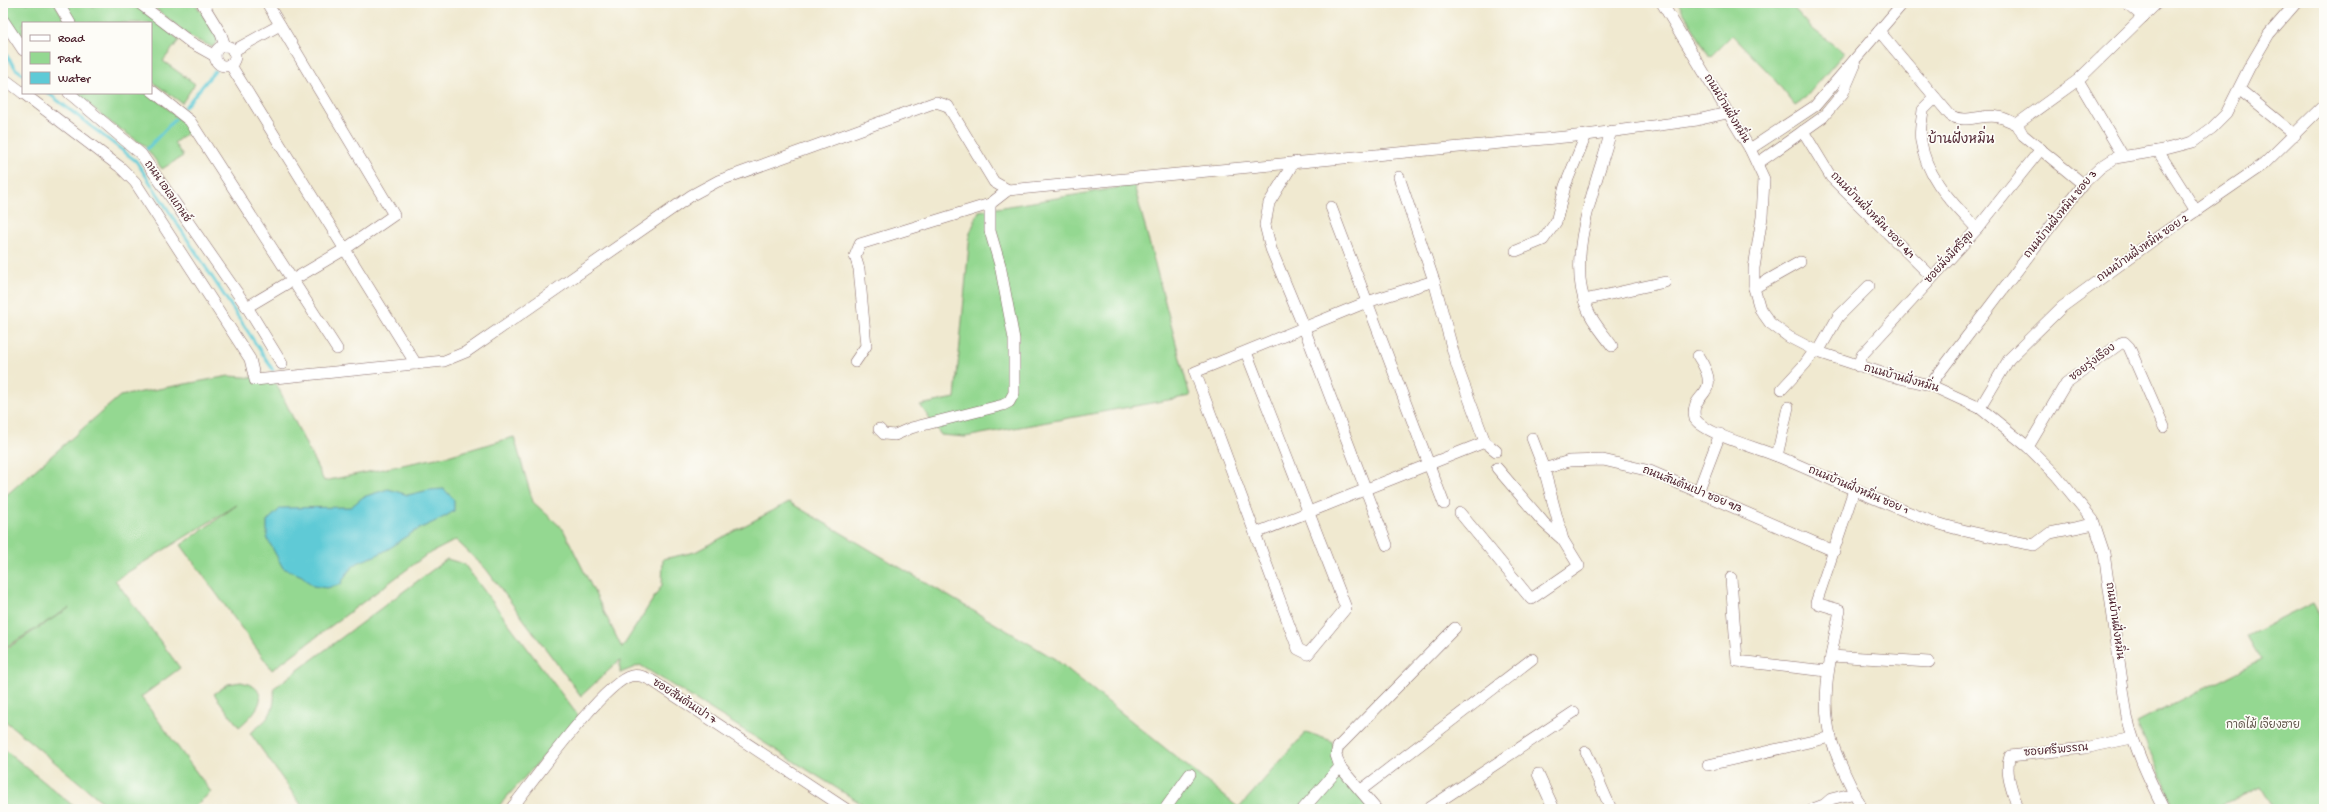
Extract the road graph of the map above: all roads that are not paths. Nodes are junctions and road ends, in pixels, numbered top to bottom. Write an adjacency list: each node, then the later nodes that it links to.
1 (58, 3): 12 (street)
2 (139, 3): 17 (street)
3 (202, 3): 16 (street)
4 (267, 3): 13 (street)
5 (1662, 3): 29 (street, ถนนบ้านฝั่งหมิ่น)
6 (1903, 3): 14 (street)
7 (2127, 3): 10 (street)
8 (2157, 3): 10 (street)
9 (2292, 4): 22 (street, ถนนบ้านฝั่งหมิน ซอย 3)
10 (2142, 17): 21 (street)
11 (3, 20): 15 (street)
12 (69, 22)
13 (280, 26): 16 (street); 48 (street)
14 (1879, 31): 18 (street); 27 (street)
15 (22, 48)
16 (229, 48): 17 (street); 19 (street)
17 (215, 56): 19 (street)
18 (1857, 59): 32 (street); 35 (street)
19 (230, 64): 48 (street)
20 (3, 78): 24 (street)
21 (2078, 80): 30 (street); 38 (street)
22 (2239, 88): 34 (street); 37 (street, ถนนบ้านฝั่งหมิน ซอย 3)
23 (152, 91): 52 (street)
24 (22, 92)
25 (24, 94): 68 (street)
26 (70, 94): 59 (street, ถนน เอเลแกนซ์)
27 (1935, 98): 30 (street); 47 (street)
28 (2324, 105): 34 (street, ถนนบ้านฝั่งหมิ่น ซอย 2)
29 (1727, 113): 31 (street); 35 (street, ถนนบ้านฝั่งหมิ่น)
30 (2017, 124): 36 (street)
31 (1611, 131): 33 (street); 57 (street)
32 (1803, 131): 40 (street); 51 (street, ถนนบ้านฝั่งหมิน ซอย 4/1)
33 (1586, 135): 39 (street); 49 (street)
34 (2295, 135): 46 (street, ถนนบ้านฝั่งหมิ่น ซอย 2)
35 (1750, 149): 40 (street, ถนนบ้านฝั่งหมิ่น)
36 (2041, 149): 42 (street); 47 (street, ซอยมั่งมีศรีสุข)
37 (2158, 151): 38 (street, ถนนบ้านฝั่งหมิน ซอย 3); 46 (street)
38 (2123, 156): 42 (street, ถนนบ้านฝั่งหมิน ซอย 3)
39 (1294, 162): 43 (street); 60 (street)
40 (1758, 163): 56 (street, ถนนบ้านฝั่งหมิ่น)
41 (1399, 177): 53 (street)
42 (2084, 184): 70 (street, ถนนบ้านฝั่งหมิน ซอย 3)
43 (1008, 190): 44 (street); 68 (street)
44 (990, 204): 66 (street); 75 (street)
45 (1331, 207): 58 (street)
46 (2196, 211): 73 (street, ถนนบ้านฝั่งหมิ่น ซอย 2)
47 (1977, 229): 51 (street, ซอยมั่งมีศรีสุข)
48 (345, 249): 52 (street); 68 (street)
49 (1516, 251)
50 (1800, 262): 56 (street)
51 (1932, 277): 69 (street, ซอยมั่งมีศรีสุข)
52 (294, 279): 59 (street); 62 (street)
53 (1434, 281): 58 (street); 78 (street)
54 (1665, 282): 57 (street)
55 (1869, 286): 63 (street)
56 (1754, 288): 63 (street, ถนนบ้านฝั่งหมิ่น)
57 (1584, 300): 61 (street)
58 (1367, 302): 60 (street); 82 (street)
59 (247, 308): 67 (street, ถนน เอเลแกนซ์)
60 (1304, 328): 64 (street); 85 (street)
61 (1612, 346)
62 (337, 349)
63 (1816, 351): 69 (street, ถนนบ้านฝั่งหมิ่น); 71 (street)
64 (1246, 352): 89 (street); 92 (street)
65 (1698, 356): 76 (street, ถนนบ้านฝั่งหมิ่น ซอย 1)
66 (855, 362)
67 (282, 364)
68 (416, 364)
69 (1858, 366): 70 (street, ถนนบ้านฝั่งหมิ่น)
70 (1930, 385): 73 (street, ถนนบ้านฝั่งหมิ่น)
71 (1782, 389)
72 (1788, 407): 81 (street)
73 (1980, 408): 79 (street, ถนนบ้านฝั่งหมิ่น)
74 (2164, 427): 79 (street, ซอยรุ่งเรือง)
75 (879, 429)
76 (1720, 434): 81 (street, ถนนบ้านฝั่งหมิ่น ซอย 1); 87 (street)
77 (1532, 438): 84 (street)
78 (1484, 442): 80 (street); 82 (street)
79 (2028, 447): 91 (street, ถนนบ้านฝั่งหมิ่น)
80 (1496, 451)
81 (1777, 456): 86 (street, ถนนบ้านฝั่งหมิ่น ซอย 1)
82 (1429, 464): 85 (street); 88 (street)
83 (1497, 468): 93 (street)
84 (1544, 469): 87 (street, ถนนสันต้นเปา ซอย 9/3); 93 (street)
85 (1365, 490): 89 (street); 94 (street)
86 (1854, 490): 91 (street, ถนนบ้านฝั่งหมิ่น ซอย 1); 95 (street)
87 (1698, 492): 95 (street, ถนนสันต้นเปา ซอย 9/3)
88 (1444, 504)
89 (1309, 512): 92 (street); 92 (street)
90 (1460, 513): 93 (street)
91 (2094, 524): 104 (street, ถนนบ้านฝั่งหมิ่น)
92 (1256, 533)
93 (1563, 540)
94 (1388, 546)
95 (1834, 551): 98 (street)
96 (1731, 578): 101 (street)
97 (1455, 628): 107 (street)
98 (1831, 656): 100 (street); 101 (street)
99 (1532, 659): 110 (street)
100 (1929, 662)
101 (1827, 671): 103 (street)
102 (1574, 712): 117 (street)
103 (1831, 737): 106 (street); 111 (street)
104 (2132, 738): 122 (street, ซอยศรีพรรณ); 123 (street, ถนนบ้านฝั่งหมิ่น)
105 (1586, 752): 119 (street)
106 (1708, 765)
107 (1340, 767): 110 (street); 115 (street)
108 (1190, 774): 114 (street)
109 (1538, 774): 118 (street)
110 (1361, 790): 116 (street)
111 (1855, 793): 120 (street); 121 (street)
112 (511, 809): 113 (street, ซอยสันต้นเปา 7)
113 (846, 809)
114 (1165, 809)
115 (1303, 809)
116 (1376, 809)
117 (1428, 809)
118 (1554, 809)
119 (1610, 809)
120 (1813, 809)
121 (1862, 809)
122 (2018, 809)
123 (2164, 809)

